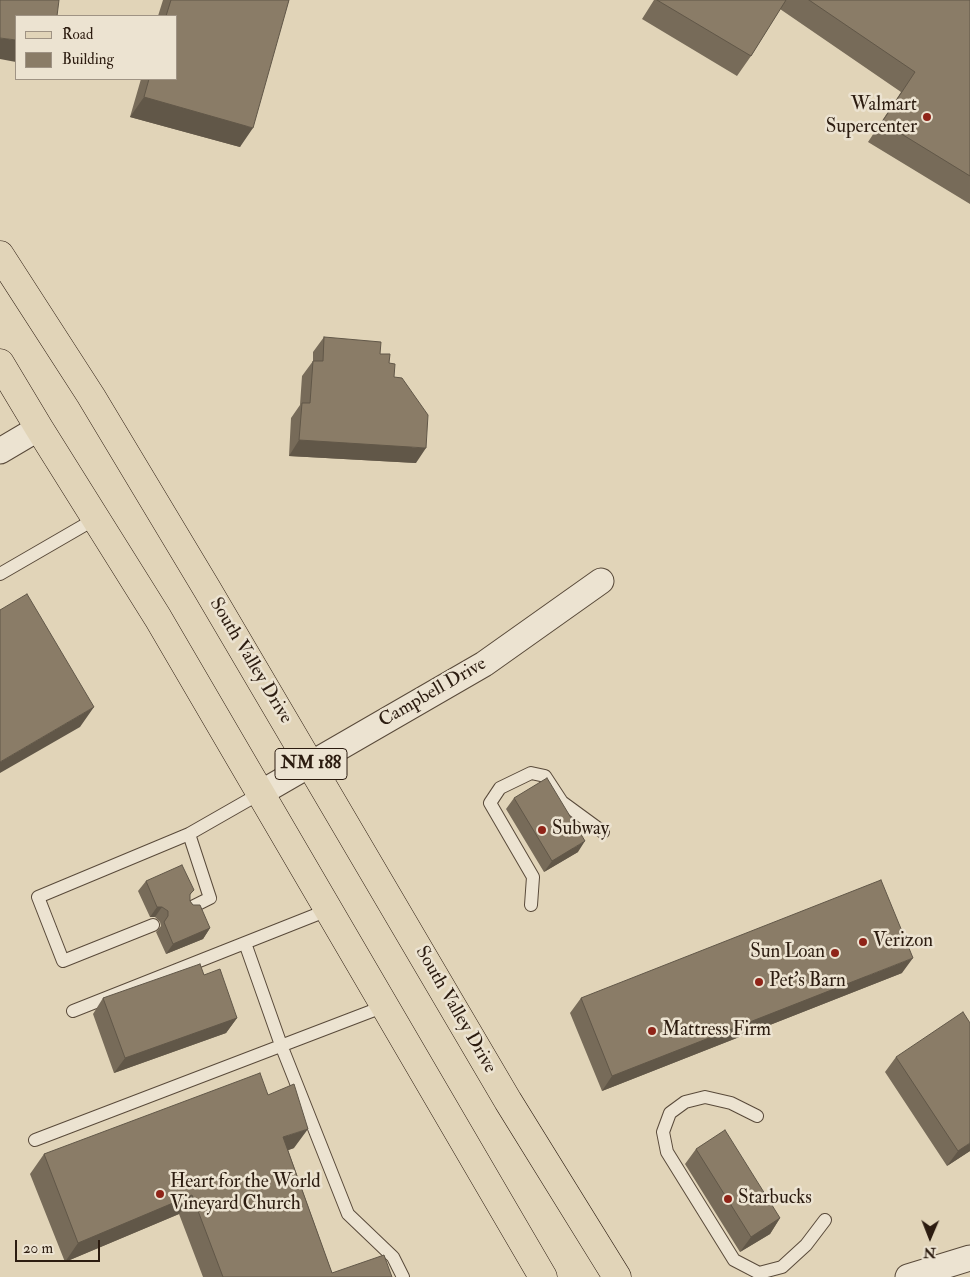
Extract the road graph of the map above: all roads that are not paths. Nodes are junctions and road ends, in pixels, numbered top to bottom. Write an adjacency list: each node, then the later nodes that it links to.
1 (0, 254): 8 (main road, South Valley Drive / NM 188)
2 (0, 363): 3 (main road, NM 188)
3 (39, 428): 4 (street); 5 (main road, NM 188)
4 (0, 450)
5 (95, 519): 6 (lane); 9 (main road, NM 188)
6 (0, 574)
7 (601, 581): 8 (street, Campbell Drive)
8 (311, 764): 9 (street, Campbell Drive); 26 (main road, South Valley Drive / NM 188)
9 (259, 794): 11 (lane); 14 (main road, NM 188)
10 (603, 832): 12 (lane)
11 (189, 834): 13 (lane); 15 (lane)
12 (531, 905)
13 (190, 908)
14 (328, 910): 16 (lane); 17 (main road, NM 188)
15 (153, 924)
16 (245, 944): 18 (lane); 19 (lane)
17 (385, 1006): 19 (lane); 25 (main road, NM 188)
18 (74, 1011)
19 (281, 1045): 21 (lane); 24 (lane)
20 (757, 1116): 22 (lane)
21 (35, 1140)
22 (825, 1220)
23 (970, 1258): 27 (street)
24 (403, 1277)
25 (543, 1277)
26 (617, 1277)
27 (908, 1277)

